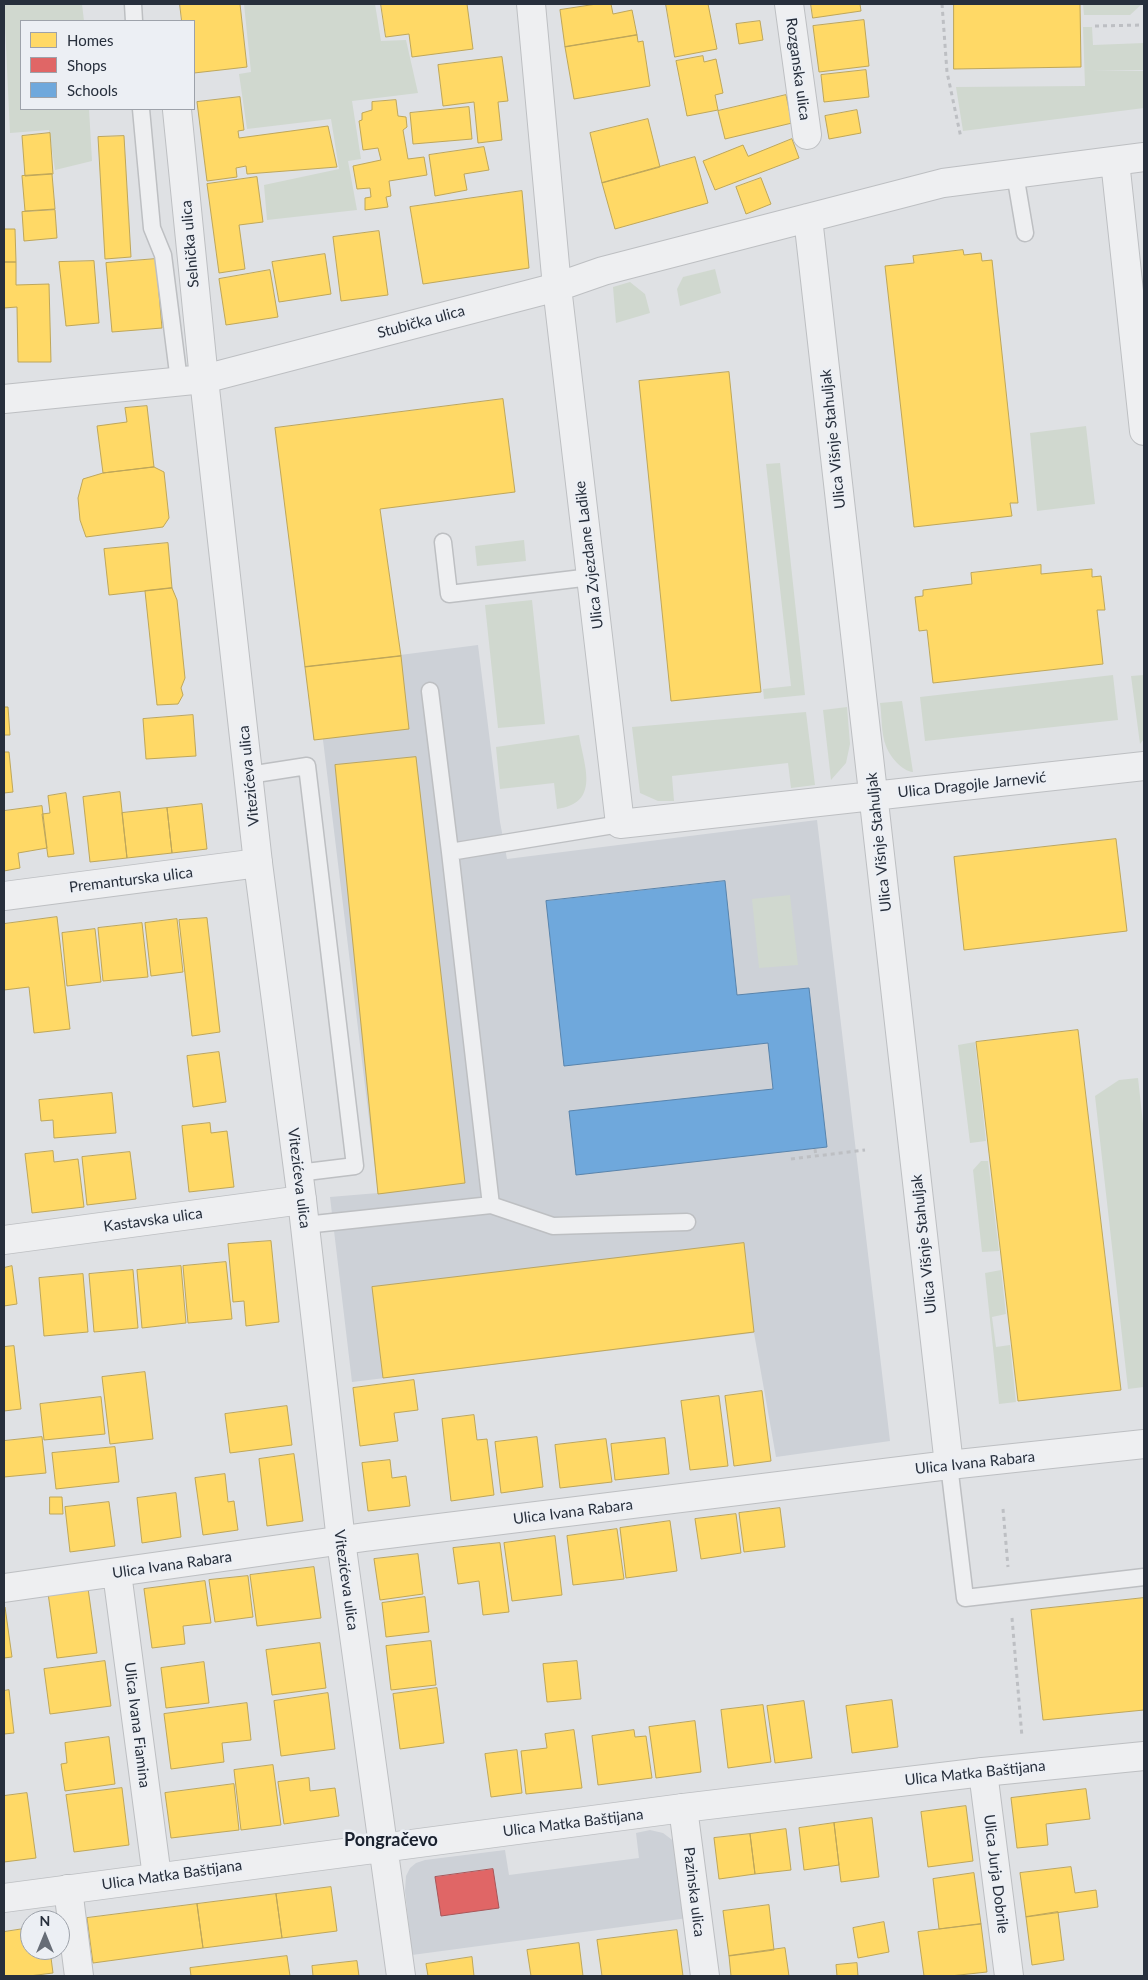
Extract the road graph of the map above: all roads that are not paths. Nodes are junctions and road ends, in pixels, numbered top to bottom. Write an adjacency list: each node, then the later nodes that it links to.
1 (133, 4): 4 (lane)
2 (531, 4): 13 (street)
3 (789, 4): 7 (street, Rozganska ulica)
4 (134, 20)
5 (141, 110): 14 (lane)
6 (178, 110): 14 (street, Selnička ulica)
7 (807, 134)
8 (1144, 157): 9 (street, Stubička ulica)
9 (1115, 160): 10 (street, Stubička ulica); 16 (street)
10 (1014, 174): 11 (street, Stubička ulica); 12 (lane)
11 (808, 218): 13 (street, Stubička ulica); 22 (street, Ulica Višnje Stahuljak)
12 (1025, 233)
13 (557, 287): 14 (street, Stubička ulica); 18 (street, Ulica Zvjezdane Ladike)
14 (191, 380): 15 (street, Stubička ulica); 21 (street, Vitezićeva ulica)
15 (4, 399)
16 (1144, 431)
17 (443, 542): 18 (lane)
18 (591, 577): 23 (street, Ulica Zvjezdane Ladike)
19 (430, 691): 24 (lane)
20 (1144, 766): 22 (street, Ulica Dragojle Jarnević)
21 (249, 775): 25 (street, Vitezićeva ulica); 27 (lane)
22 (874, 796): 23 (street, Ulica Dragojle Jarnević); 33 (street, Ulica Višnje Stahuljak)
23 (620, 824): 24 (lane)
24 (450, 852): 28 (lane)
25 (258, 863): 26 (street, Premanturska ulica); 27 (street, Vitezićeva ulica)
26 (4, 896)
27 (298, 1173): 29 (street, Vitezićeva ulica)
28 (491, 1206): 29 (lane); 30 (lane)
29 (303, 1213): 31 (street, Kastavska ulica); 34 (street, Vitezićeva ulica)
30 (687, 1222)
31 (4, 1240)
32 (1144, 1444): 33 (street, Ulica Ivana Rabara)
33 (949, 1465): 34 (street, Ulica Ivana Rabara); 36 (lane)
34 (340, 1541): 35 (street, Ulica Ivana Rabara); 41 (street, Vitezićeva ulica)
35 (117, 1573): 37 (street, Ulica Ivana Rabara); 42 (street, Ulica Ivana Fiamina)
36 (1144, 1577)
37 (4, 1588)
38 (1144, 1756): 39 (street, Ulica Matka Baštijana)
39 (982, 1772): 40 (street, Ulica Matka Baštijana); 48 (street, Ulica Jurja Dobrile)
40 (683, 1808): 41 (street, Ulica Matka Baštijana); 47 (street, Pazinska ulica)
41 (384, 1847): 42 (street, Ulica Matka Baštijana); 46 (street, Vitezićeva ulica)
42 (157, 1877): 43 (street, Ulica Matka Baštijana)
43 (68, 1889): 44 (street, Ulica Matka Baštijana); 45 (street)
44 (4, 1898)
45 (79, 1976)
46 (401, 1976)
47 (705, 1976)
48 (1009, 1976)

